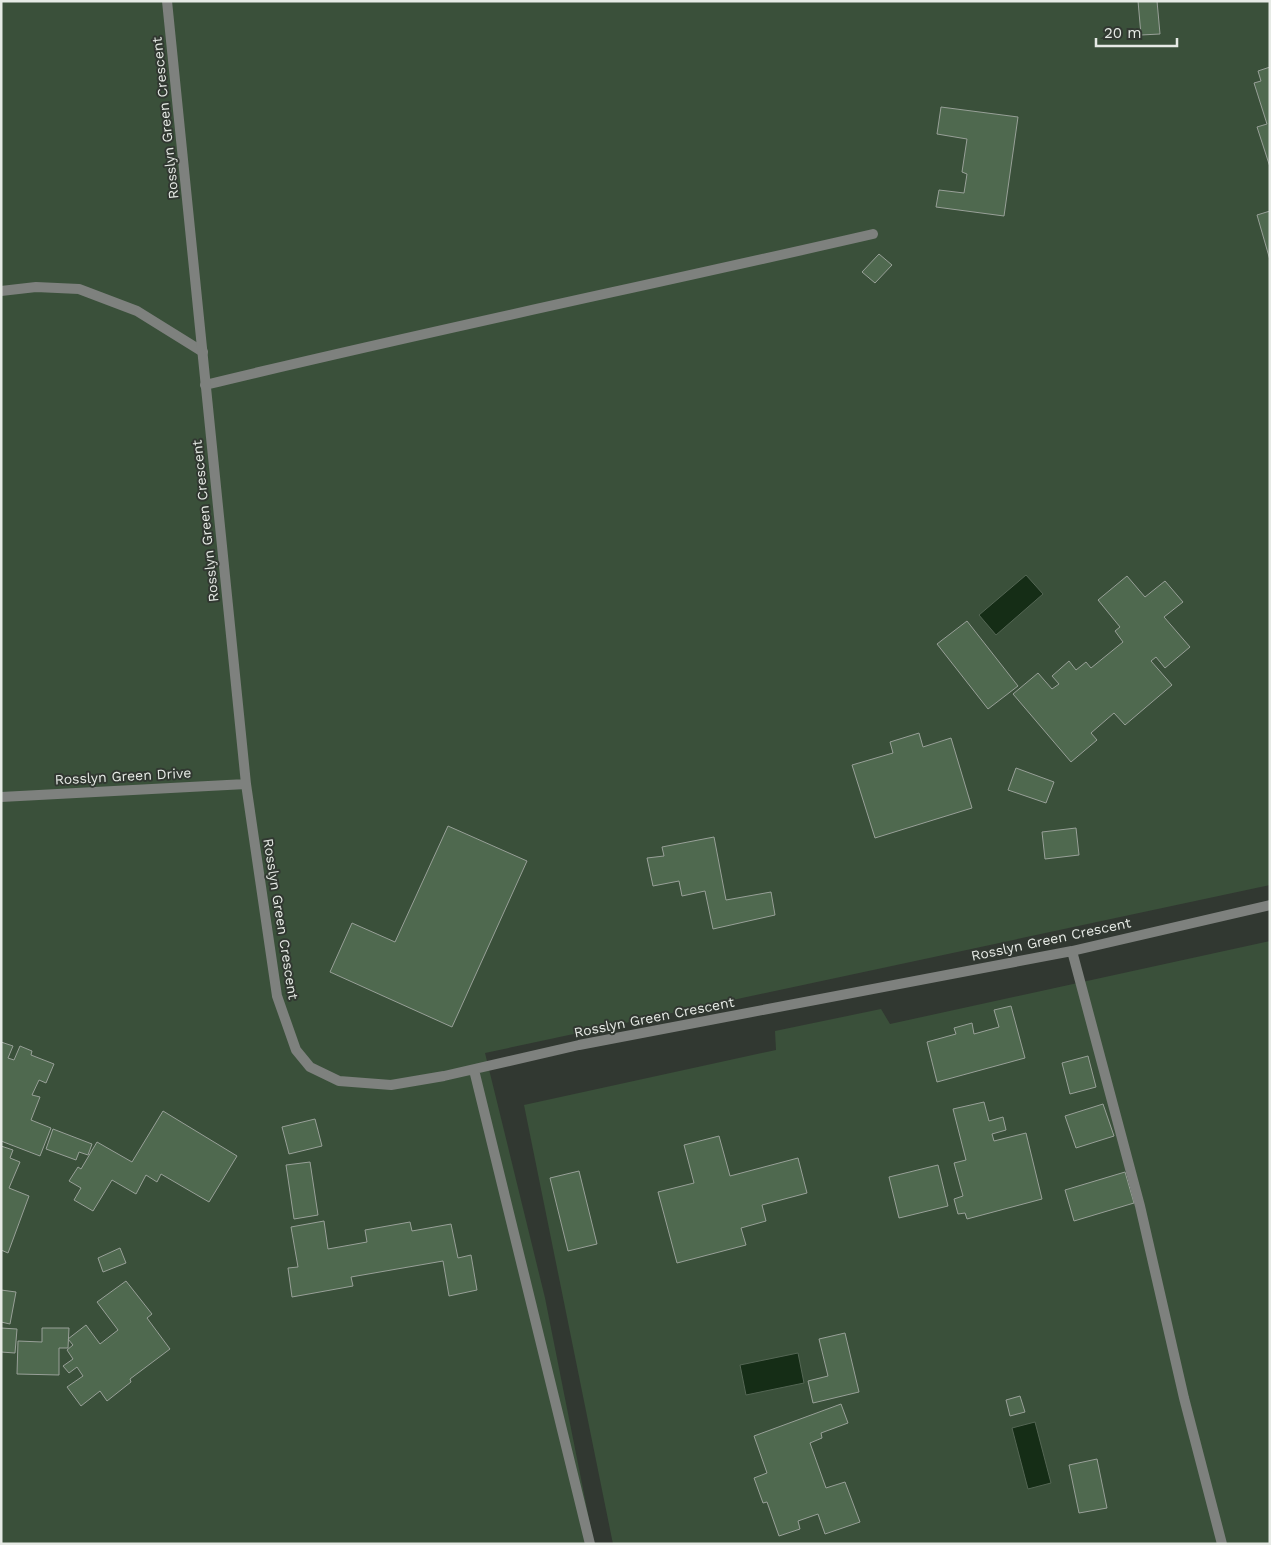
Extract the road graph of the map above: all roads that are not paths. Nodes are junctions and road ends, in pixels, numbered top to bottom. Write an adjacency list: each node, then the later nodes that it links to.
1 (167, 1): 4 (street, Rosslyn Green Crescent)
2 (873, 234): 5 (street)
3 (1, 291): 4 (street)
4 (203, 352): 5 (street, Rosslyn Green Crescent)
5 (205, 385): 6 (street, Rosslyn Green Crescent)
6 (246, 784): 7 (street, Rosslyn Green Drive); 10 (street, Rosslyn Green Crescent)
7 (1, 797)
8 (1270, 905): 9 (street, Rosslyn Green Crescent)
9 (1072, 950): 10 (street, Rosslyn Green Crescent); 12 (street)
10 (474, 1070): 11 (street)
11 (590, 1544)
12 (1222, 1544)

